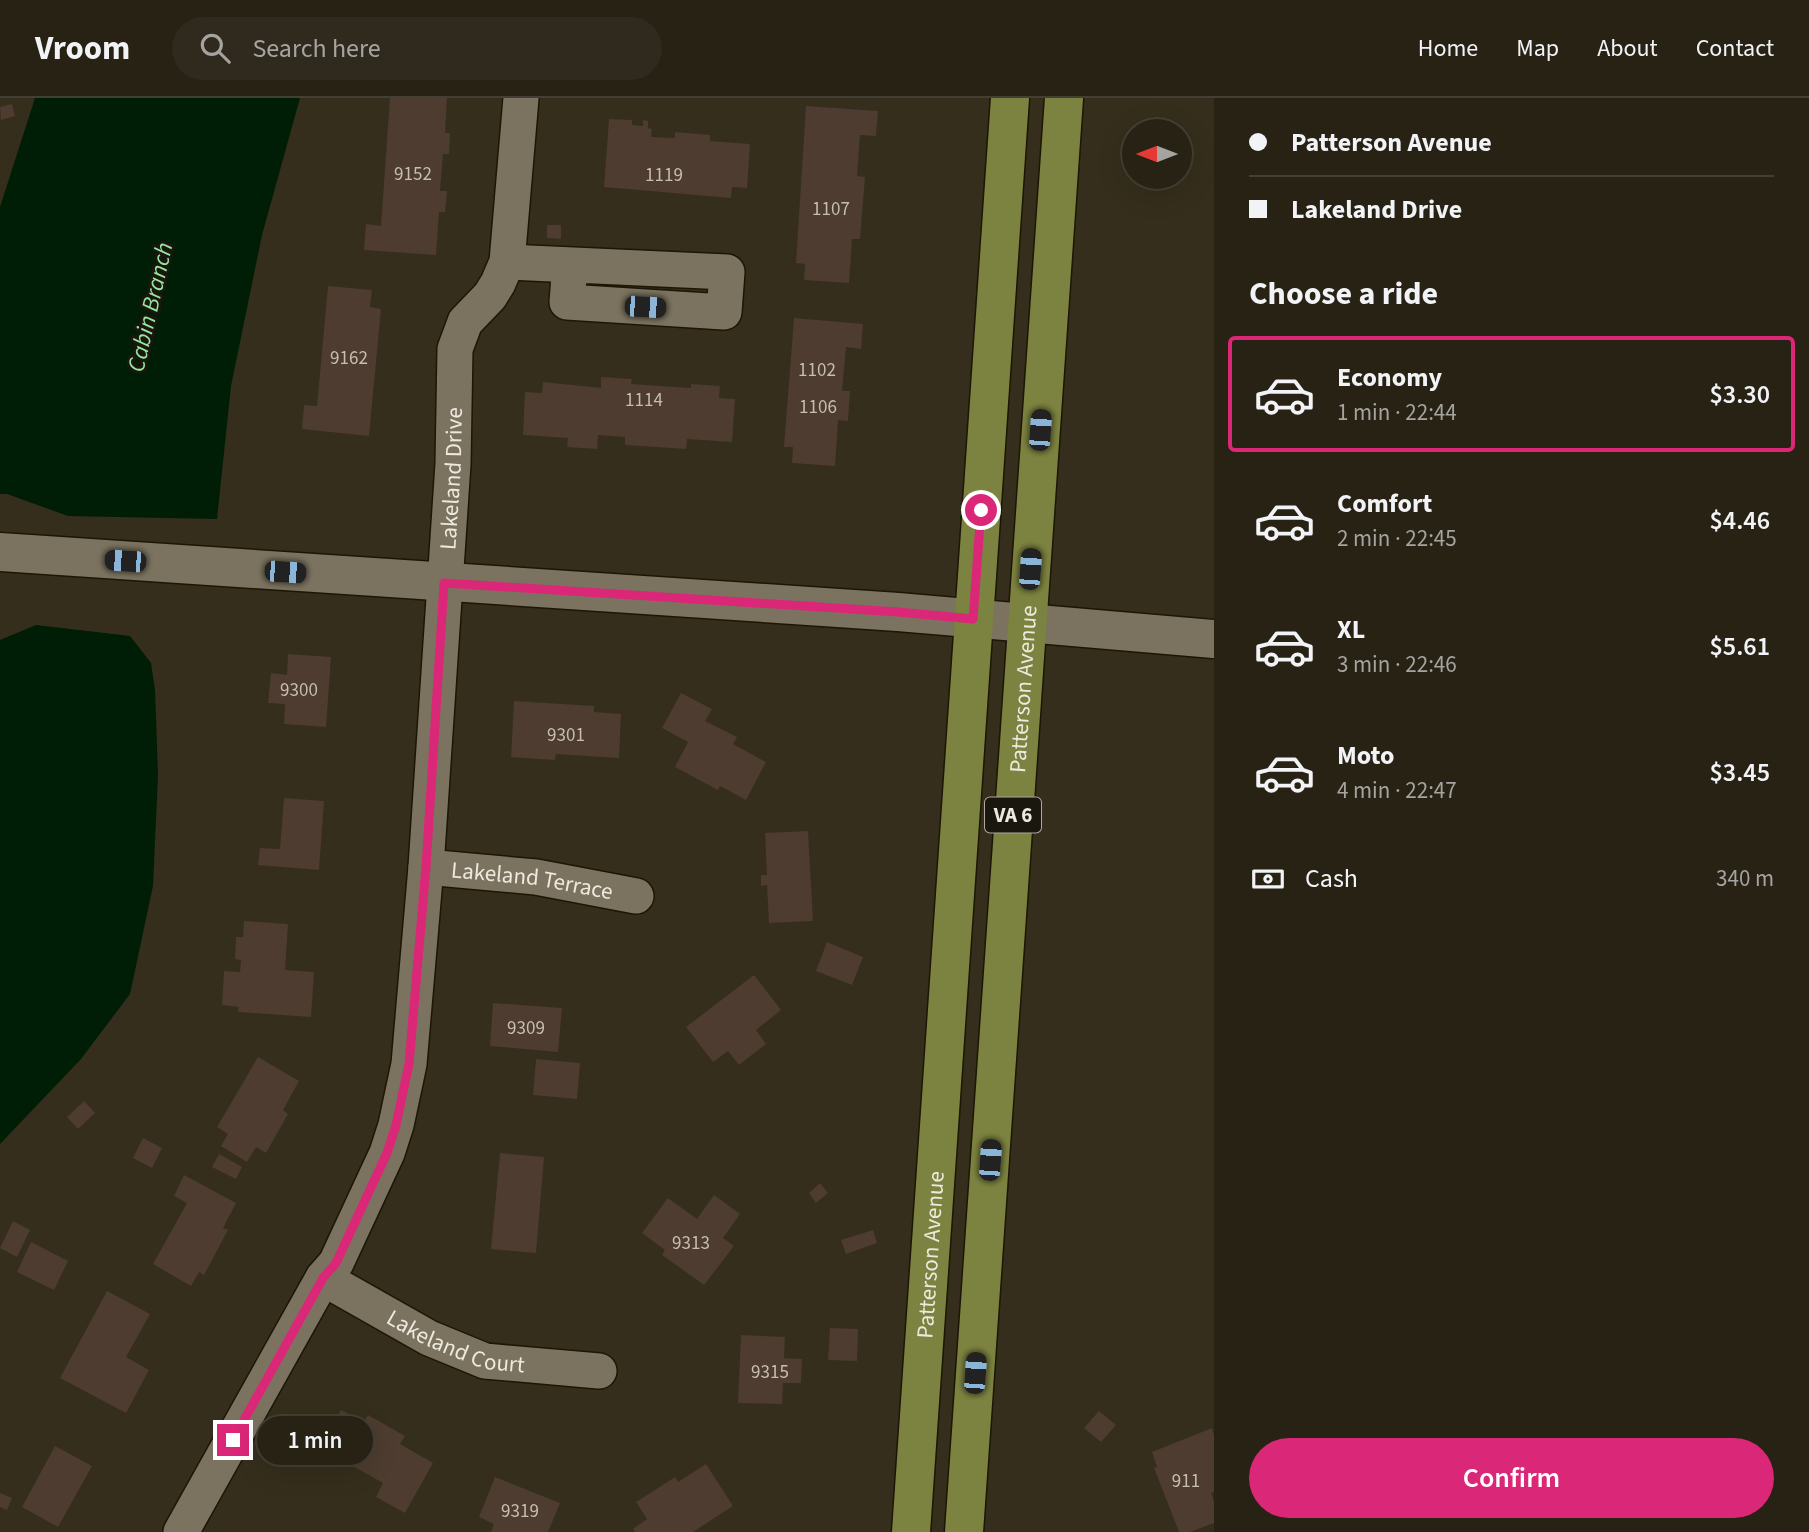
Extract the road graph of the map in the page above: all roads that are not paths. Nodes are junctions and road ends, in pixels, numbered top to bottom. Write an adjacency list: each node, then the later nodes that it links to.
1 (521, 98): 4 (street, Lakeland Drive)
2 (1010, 98): 8 (main road, Patterson Avenue / VA 6)
3 (1064, 98): 9 (main road, Patterson Avenue / VA 6)
4 (507, 262): 5 (street); 7 (street, Lakeland Drive)
5 (570, 265)
6 (0, 552): 7 (street)
7 (444, 583): 8 (street); 11 (street, Lakeland Drive)
8 (973, 619): 9 (street); 16 (main road, Patterson Avenue / VA 6)
9 (1027, 624): 10 (street); 17 (main road, Patterson Avenue / VA 6)
10 (1214, 639)
11 (426, 867): 12 (street, Lakeland Terrace); 13 (street, Lakeland Drive)
12 (636, 896)
13 (323, 1278): 14 (street, Lakeland Court); 15 (street, Lakeland Drive)
14 (599, 1371)
15 (181, 1532)
16 (911, 1532)
17 (964, 1532)

